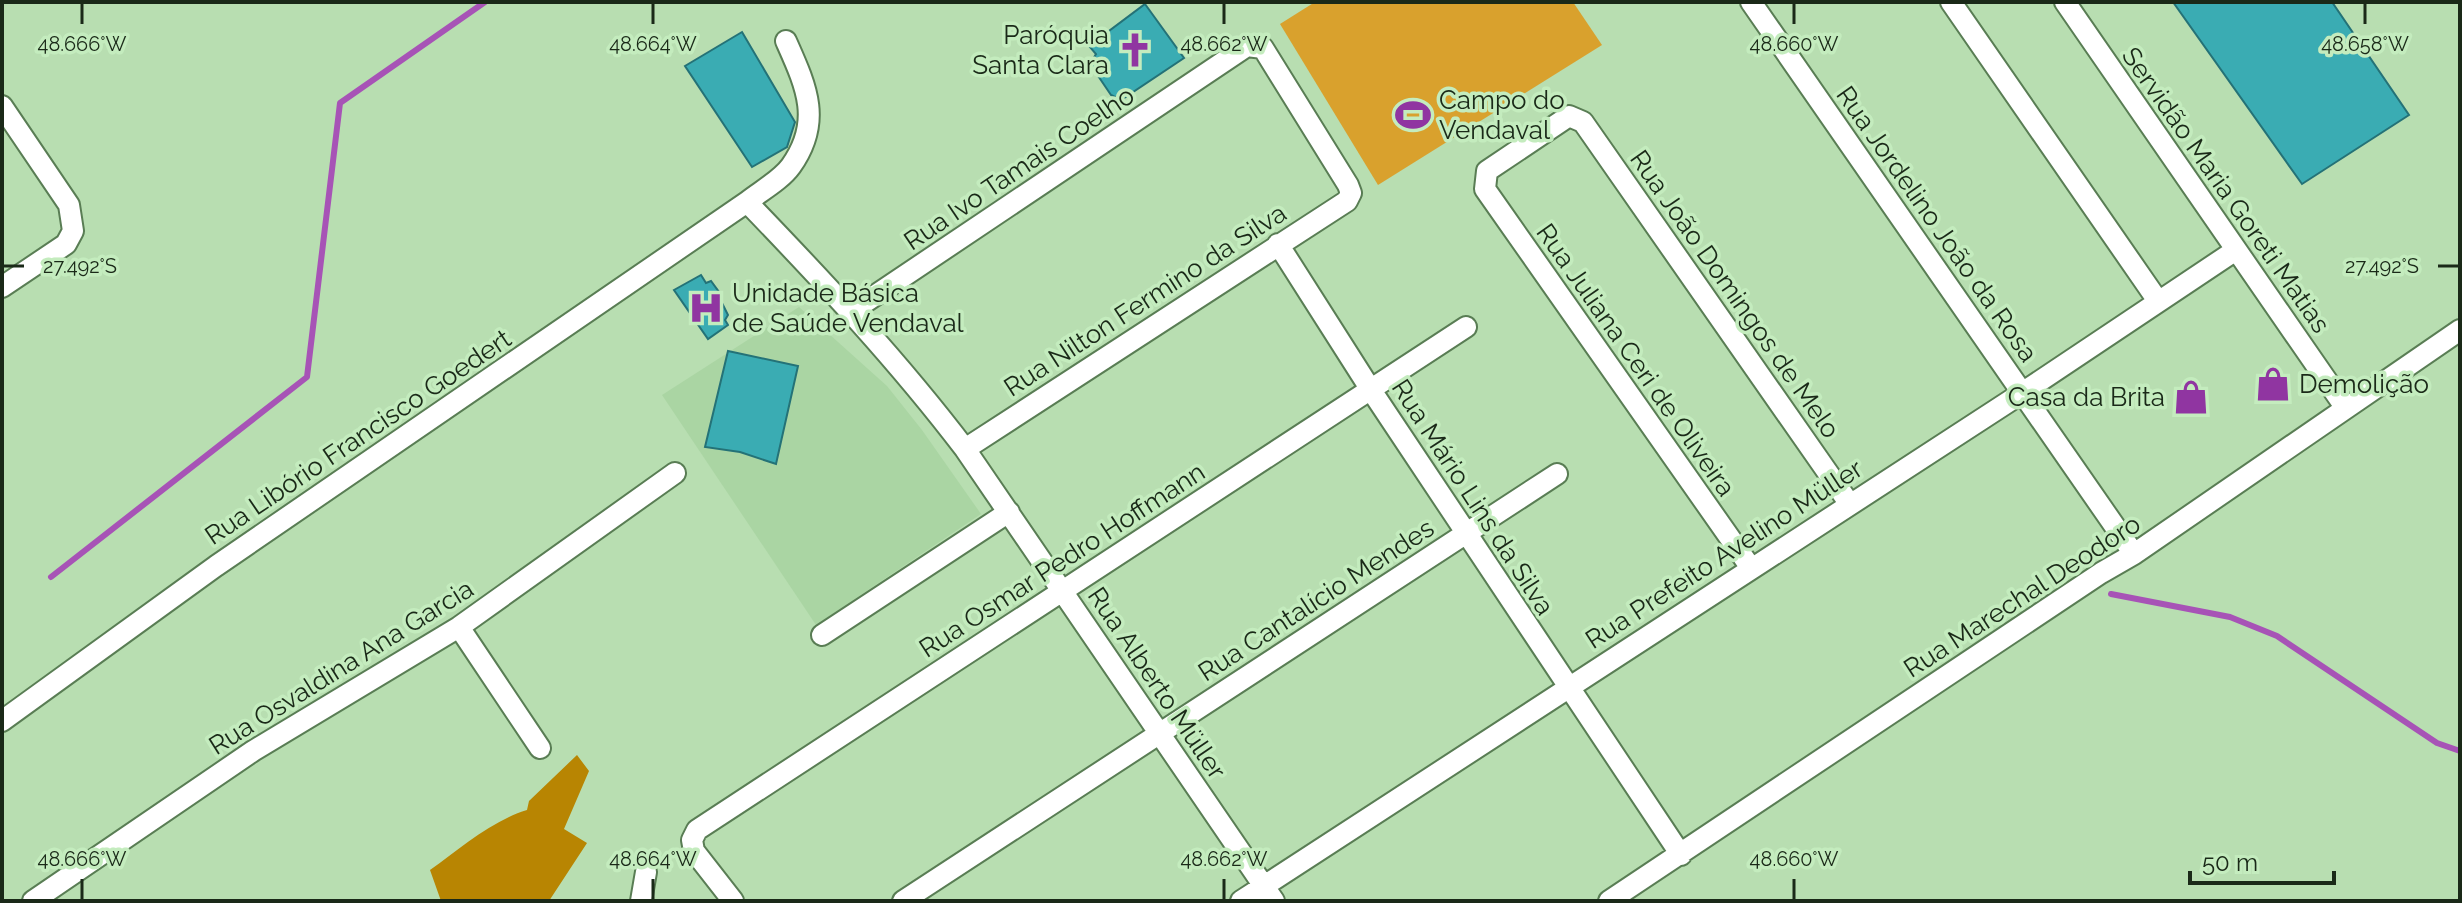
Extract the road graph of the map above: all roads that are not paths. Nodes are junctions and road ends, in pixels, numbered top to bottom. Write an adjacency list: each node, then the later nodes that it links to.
1 (1751, 2): 17 (street, Rua Jordelino João da Rosa)
2 (1951, 2): 12 (street)
3 (2065, 2): 10 (street, Servidão Maria Goreti Matias)
4 (786, 41): 8 (street, Rua Libório Francisco Goedert)
5 (2, 106): 11 (street)
6 (1485, 180): 22 (street, Rua João Domingos de Melo); 26 (street, Rua Juliana Ceri de Oliveira)
7 (1351, 193): 9 (street, Rua Nilton Fermino da Silva); 13 (street, Rua Ivo Tamais Coelho)
8 (747, 202): 13 (street, Rua Alberto Müller); 31 (street, Rua Libório Francisco Goedert)
9 (1278, 244): 16 (street, Rua Mário Lins da Silva); 19 (street, Rua Nilton Fermino da Silva)
10 (2236, 250): 12 (street, Rua Prefeito Avelino Müller); 18 (street, Servidão Maria Goreti Matias)
11 (2, 287)
12 (2158, 301): 17 (street, Rua Prefeito Avelino Müller)
13 (852, 311): 19 (street, Rua Alberto Müller)
14 (1466, 327): 16 (street, Rua Osmar Pedro Hoffmann)
15 (2460, 330): 18 (street, Rua Marechal Deodoro)
16 (1371, 390): 24 (street, Rua Mário Lins da Silva); 27 (street, Rua Osmar Pedro Hoffmann)
17 (2022, 393): 22 (street, Rua Prefeito Avelino Müller); 25 (street, Rua Jordelino João da Rosa)
18 (2345, 407): 25 (street, Rua Marechal Deodoro)
19 (965, 449): 23 (street, Rua Alberto Müller)
20 (675, 473): 28 (street, Rua Osvaldina Ana Garcia)
21 (1557, 474): 24 (street, Rua Cantalício Mendes)
22 (1849, 503): 26 (street, Rua Prefeito Avelino Müller)
23 (1009, 512): 27 (street, Rua Alberto Müller); 29 (street)
24 (1466, 534): 30 (street, Rua Mário Lins da Silva); 32 (street, Rua Cantalício Mendes)
25 (2134, 554): 34 (street, Rua Marechal Deodoro)
26 (1751, 568): 30 (street, Rua Prefeito Avelino Müller)
27 (1062, 591): 32 (street, Rua Alberto Müller); 39 (street, Rua Osmar Pedro Hoffmann)
28 (459, 627): 33 (street); 37 (street, Rua Osvaldina Ana Garcia)
29 (822, 635)
30 (1568, 687): 34 (street, Rua Mário Lins da Silva); 36 (street, Rua Prefeito Avelino Müller)
31 (2, 721)
32 (1160, 734): 36 (street, Rua Alberto Müller); 40 (street, Rua Cantalício Mendes)
33 (540, 748)
34 (1681, 855): 42 (street, Rua Marechal Deodoro)
35 (646, 872): 38 (street)
36 (1269, 894): 41 (street, Rua Prefeito Avelino Müller)
37 (33, 901)
38 (641, 901)
39 (733, 901)
40 (903, 901)
41 (1241, 901)
42 (1609, 901)

